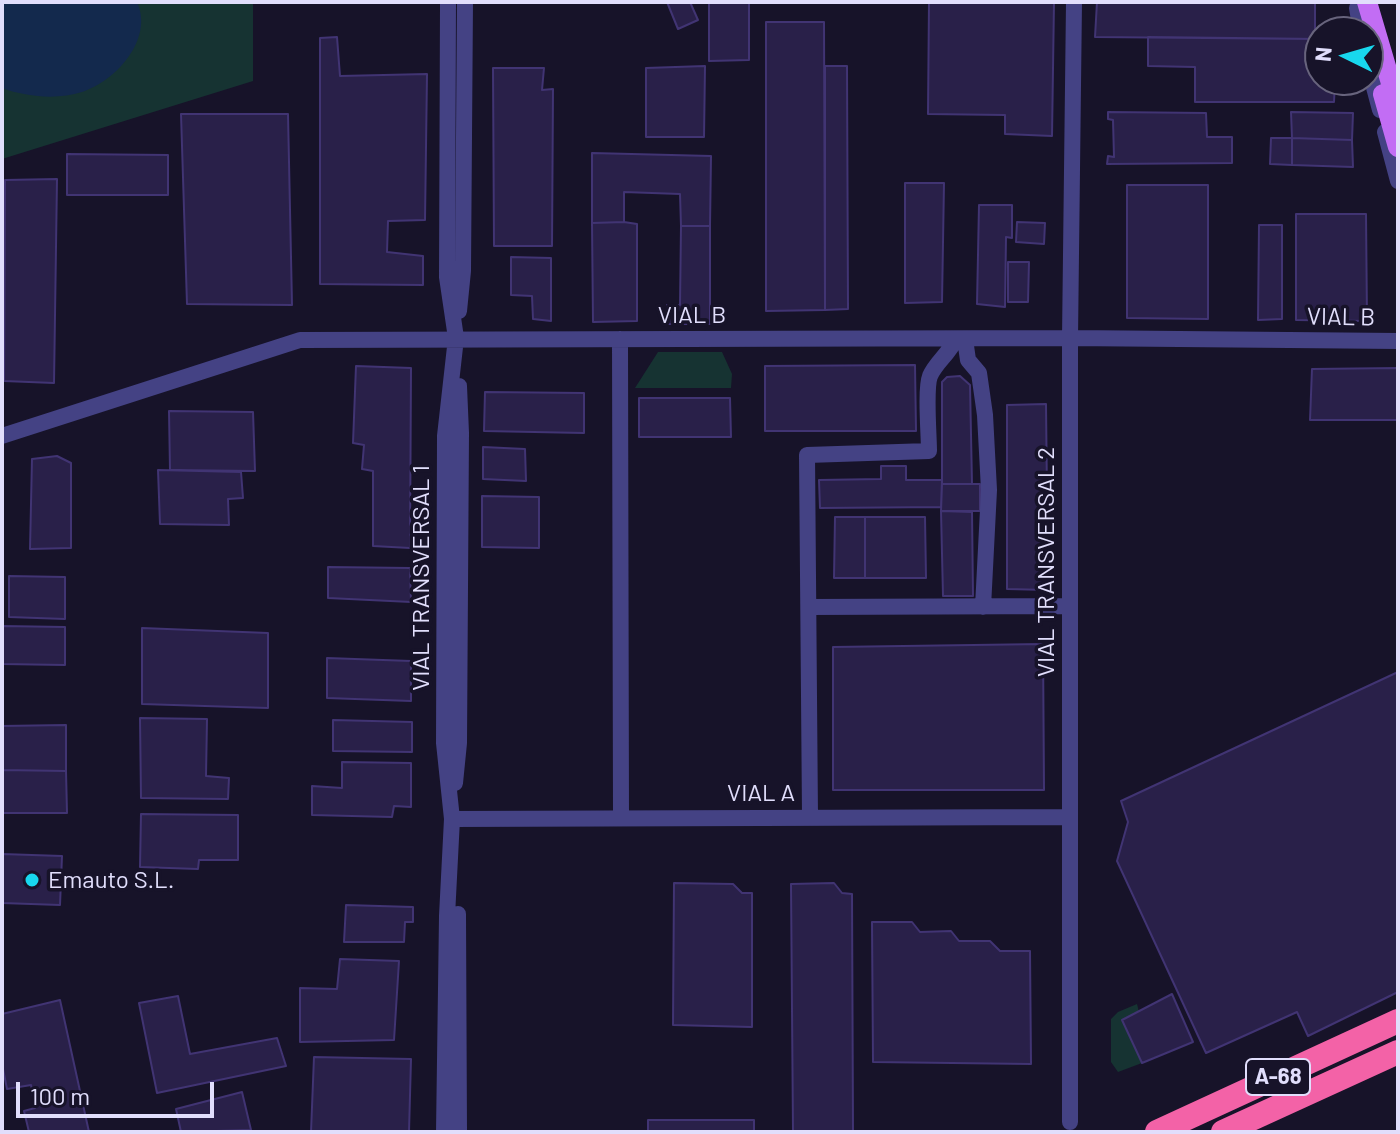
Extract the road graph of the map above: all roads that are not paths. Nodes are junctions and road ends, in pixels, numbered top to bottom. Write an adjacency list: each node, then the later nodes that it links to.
1 (448, 2): 11 (street, VIAL TRANSVERSAL 1)
2 (465, 2): 11 (street, VIAL TRANSVERSAL 1)
3 (1074, 2): 12 (street, VIAL TRANSVERSAL 2)
4 (1360, 4): 7 (main road)
5 (1378, 96): 8 (street)
6 (1381, 96): 8 (main road)
7 (1398, 107)
8 (1393, 143): 9 (main road); 10 (street)
9 (1398, 163)
10 (1398, 181)
11 (456, 338): 13 (street, VIAL B); 16 (street, VIAL B); 23 (street, VIAL TRANSVERSAL 1)
12 (1070, 338): 14 (street, VIAL B); 15 (street, VIAL B); 17 (street, VIAL TRANSVERSAL 2)
13 (620, 339): 14 (street, VIAL B); 20 (street)
14 (960, 340): 18 (street); 19 (street)
15 (1398, 341)
16 (2, 436)
17 (1070, 606): 19 (street); 22 (street, VIAL TRANSVERSAL 2)
18 (809, 607): 19 (street); 21 (street)
19 (983, 607)
20 (621, 817): 21 (street, VIAL A); 23 (street, VIAL A)
21 (810, 817): 22 (street, VIAL A)
22 (1070, 817): 27 (street, VIAL TRANSVERSAL 2)
23 (452, 819): 28 (street, VIAL TRANSVERSAL 1); 29 (street, VIAL TRANSVERSAL 1)
24 (1398, 1021): 30 (highway, A-68)
25 (1398, 1052): 31 (highway, A-68)
26 (1398, 1067): 32 (highway)
27 (1070, 1122)
28 (444, 1132)
29 (459, 1132)
30 (1157, 1132)
31 (1223, 1132)
32 (1257, 1132)

